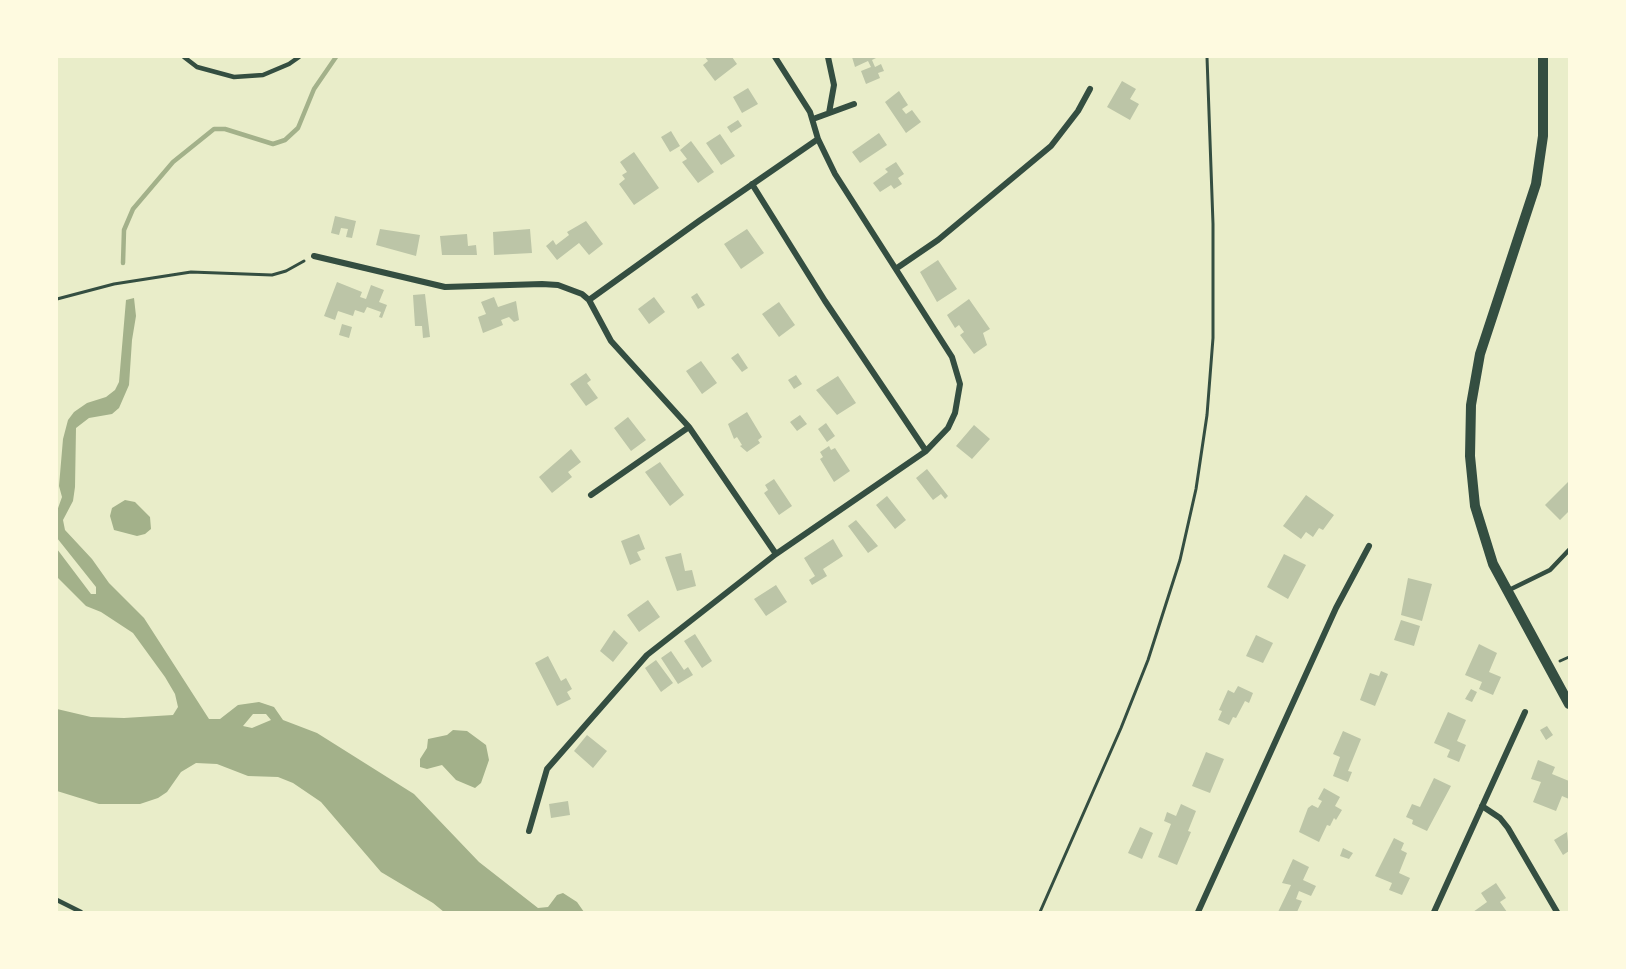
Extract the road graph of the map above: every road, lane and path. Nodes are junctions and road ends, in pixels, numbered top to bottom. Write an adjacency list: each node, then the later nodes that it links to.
1 (184, 57): 2 (lane)
2 (299, 57)
3 (776, 57): 10 (street)
4 (828, 57): 9 (street)
5 (1208, 57): 32 (path)
6 (1543, 57): 23 (street)
7 (1090, 89): 14 (street)
8 (854, 104): 9 (street)
9 (829, 113): 10 (street)
10 (813, 118): 11 (street)
11 (818, 139): 12 (street); 14 (street)
12 (752, 184): 16 (street); 18 (street)
13 (314, 256): 15 (path); 16 (street)
14 (897, 268): 18 (street)
15 (57, 299)
16 (589, 300): 17 (street)
17 (689, 427): 19 (street); 22 (street)
18 (926, 451): 22 (street)
19 (591, 495)
20 (1369, 546): 33 (street)
21 (1569, 550): 23 (lane)
22 (776, 554): 27 (street)
23 (1506, 592): 24 (street)
24 (1569, 704)
25 (1525, 712): 26 (street)
26 (1482, 806): 34 (street); 35 (street)
27 (529, 831)
28 (57, 900): 29 (lane)
29 (67, 905): 30 (lane); 31 (lane)
30 (64, 912)
31 (81, 912)
32 (1040, 912)
33 (1198, 912)
34 (1434, 912)
35 (1557, 912)

